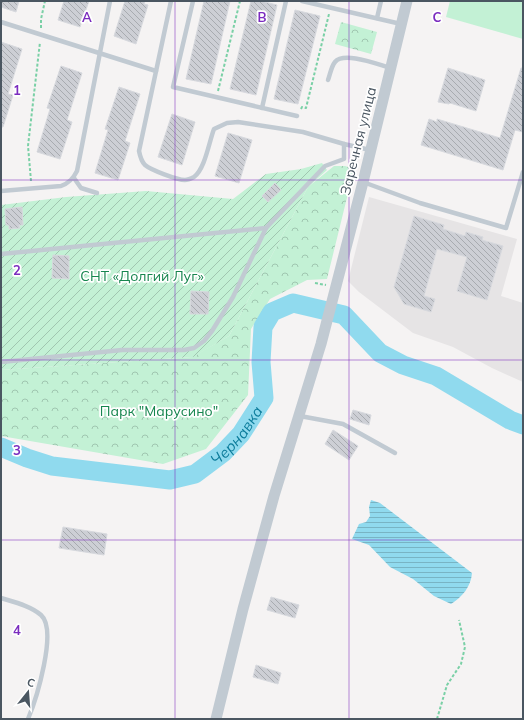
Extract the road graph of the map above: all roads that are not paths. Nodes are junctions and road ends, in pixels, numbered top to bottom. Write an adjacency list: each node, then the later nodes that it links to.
1 (110, 1): 11 (lane)
2 (171, 1): 13 (lane)
3 (193, 1): 15 (lane)
4 (286, 1): 15 (lane)
5 (302, 1): 8 (lane)
6 (381, 1): 8 (lane)
7 (407, 1): 10 (street, Заречная улица)
8 (377, 18): 10 (lane)
9 (1, 22): 11 (lane)
10 (401, 24): 12 (street, Заречная улица)
11 (99, 53): 13 (lane); 20 (lane)
12 (391, 68): 14 (lane); 18 (street, Заречная улица)
13 (156, 71): 17 (lane)
14 (328, 80)
15 (262, 108): 16 (lane)
16 (297, 116)
17 (344, 144): 18 (lane); 24 (lane)
18 (371, 150): 21 (street, Заречная улица)
19 (523, 172): 21 (lane)
20 (74, 178): 22 (lane); 23 (lane)
21 (363, 182): 27 (street, Заречная улица)
22 (1, 191)
23 (97, 192)
24 (266, 228): 25 (lane); 26 (lane)
25 (1, 254)
26 (1, 362)
27 (300, 416): 28 (lane); 31 (street, Заречная улица)
28 (395, 453)
29 (1, 598): 30 (lane)
30 (28, 719)
31 (216, 719)

